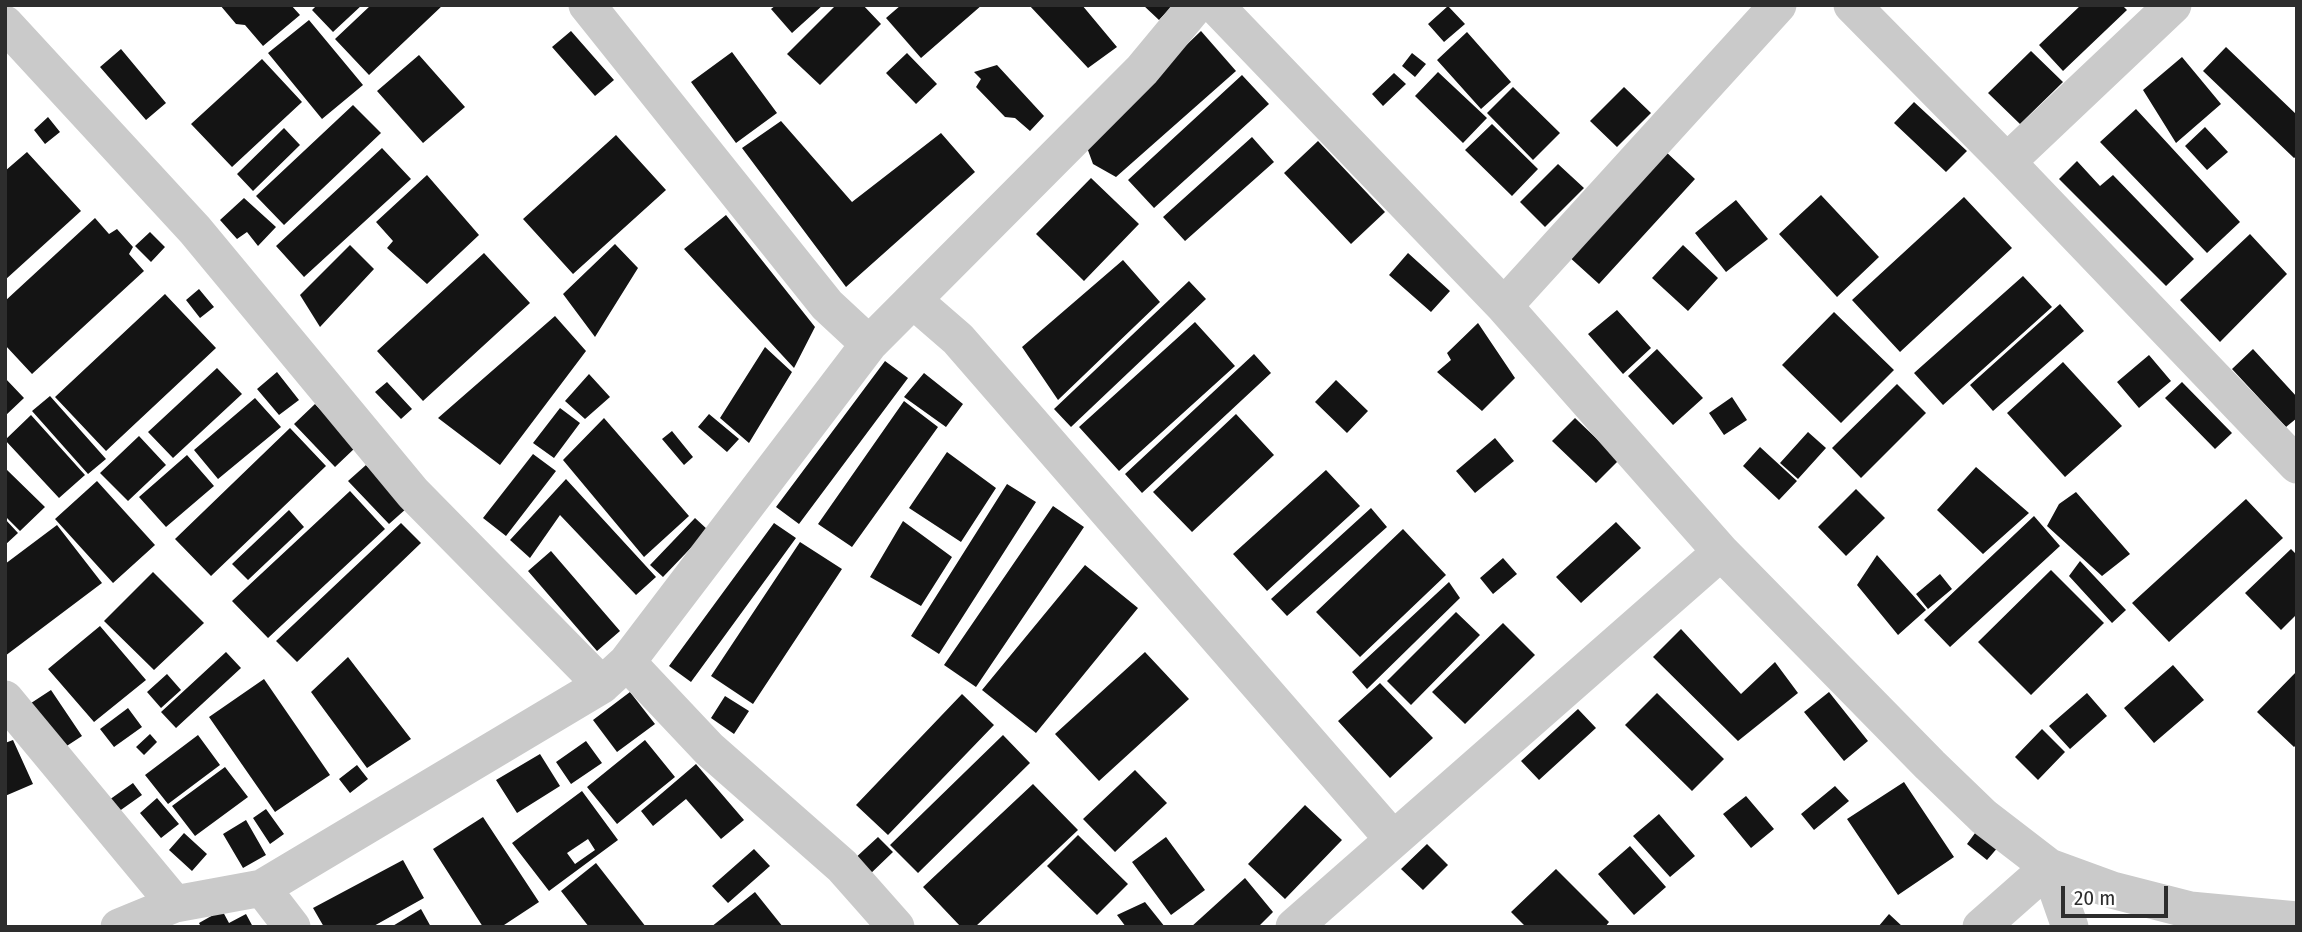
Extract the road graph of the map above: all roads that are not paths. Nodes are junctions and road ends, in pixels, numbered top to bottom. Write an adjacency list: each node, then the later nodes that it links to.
1 (587, 5): 11 (street)
2 (1196, 5): 9 (street)
3 (1215, 5): 10 (street)
4 (1778, 5): 10 (street)
5 (1852, 5): 8 (street)
6 (2173, 5): 8 (street)
7 (5, 24): 14 (street)
8 (2007, 162): 12 (street)
9 (913, 300): 11 (street); 16 (street)
10 (1504, 306): 13 (street)
11 (869, 344): 14 (street)
12 (2297, 465)
13 (1721, 552): 16 (street); 17 (street)
14 (615, 673): 18 (street); 23 (street)
15 (5, 699): 19 (street)
16 (1393, 839): 24 (street)
17 (2049, 867): 20 (street); 25 (street); 26 (street)
18 (262, 888): 19 (street); 22 (street)
19 (175, 904): 21 (street)
20 (2297, 920)
21 (119, 927)
22 (292, 927)
23 (896, 927)
24 (1294, 927)
25 (1981, 927)
26 (2070, 927)

